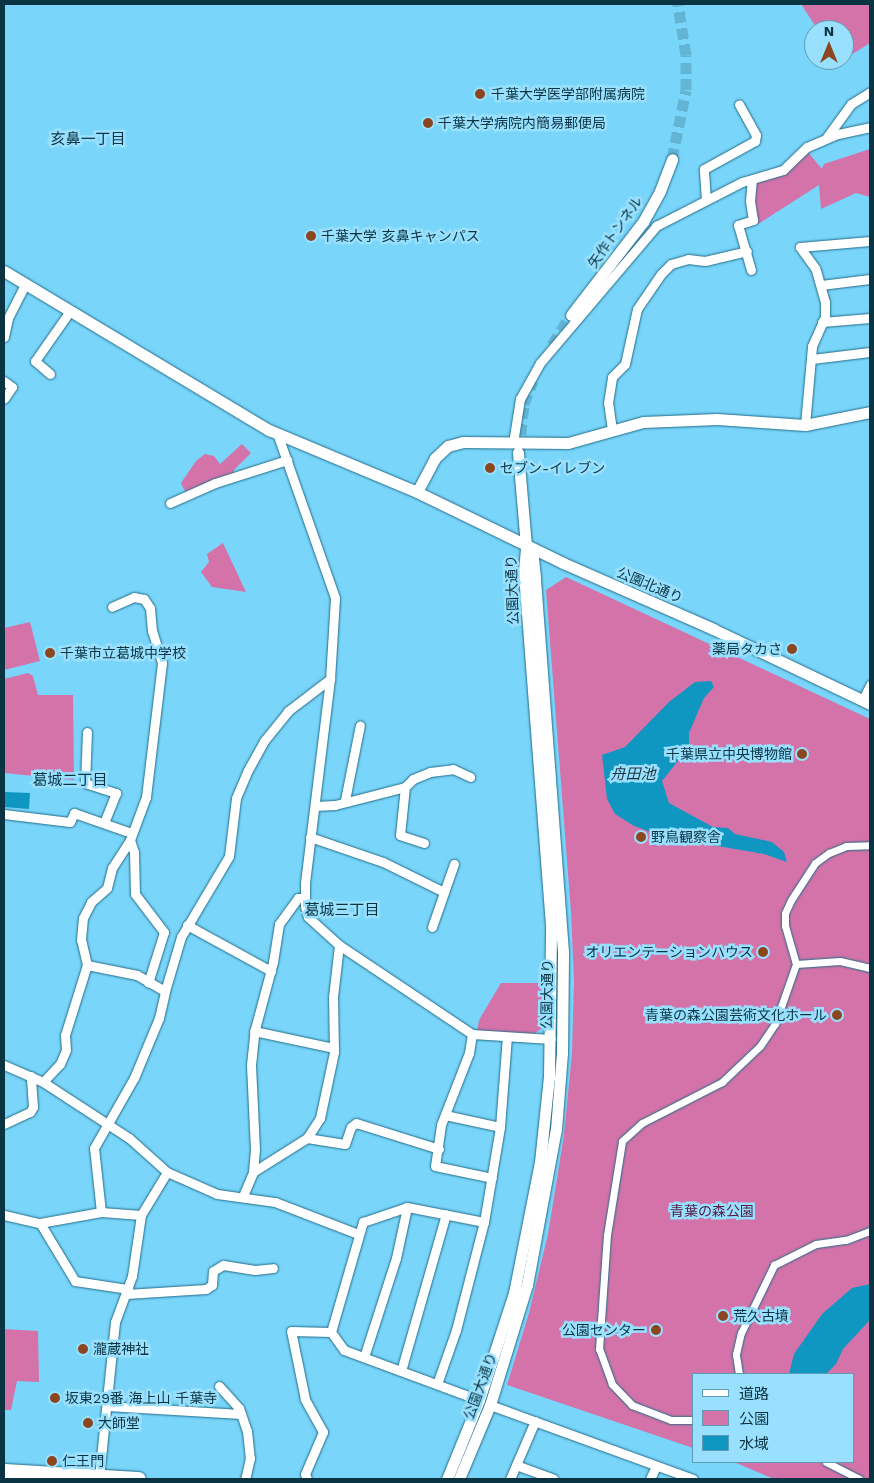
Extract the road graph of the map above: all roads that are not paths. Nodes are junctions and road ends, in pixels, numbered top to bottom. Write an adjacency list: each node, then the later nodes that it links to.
1 (870, 92): 4 (street)
2 (739, 104): 7 (street)
3 (870, 127): 4 (street)
4 (827, 138): 6 (street)
5 (672, 159): 16 (street, 矢作トンネル)
6 (752, 180): 7 (street); 9 (street)
7 (706, 200): 29 (street)
8 (870, 241): 14 (street)
9 (747, 251): 10 (street); 27 (street)
10 (751, 270)
11 (4, 271): 13 (street, 公園北通り)
12 (870, 279): 14 (street)
13 (26, 284): 15 (street, 公園北通り); 19 (street)
14 (821, 285): 18 (street)
15 (70, 311): 22 (street); 28 (street, 公園北通り)
16 (571, 315)
17 (870, 318): 18 (street)
18 (822, 322): 21 (street)
19 (4, 337)
20 (870, 352): 21 (street)
21 (812, 359): 26 (street)
22 (50, 374)
23 (4, 381): 24 (street)
24 (4, 399)
25 (870, 412): 26 (street)
26 (805, 425): 27 (street)
27 (612, 430): 29 (street)
28 (277, 432): 30 (street); 31 (street, 公園北通り)
29 (516, 447): 31 (street); 33 (street)
30 (287, 460): 32 (street); 35 (street)
31 (417, 492): 33 (street, 公園北通り)
32 (170, 503)
33 (526, 546): 37 (street, 公園北通り); 62 (street, 公園大通り); 66 (street, 公園大通り)
34 (112, 607): 46 (street)
35 (330, 679): 43 (street); 53 (street)
36 (870, 685): 37 (street)
37 (866, 702)
38 (360, 725): 42 (street)
39 (87, 732): 45 (street)
40 (470, 777): 41 (street)
41 (405, 787): 42 (street); 48 (street)
42 (345, 800): 43 (street)
43 (315, 806): 47 (street)
44 (4, 814): 45 (street)
45 (104, 822): 46 (street)
46 (130, 836): 57 (street); 60 (street)
47 (310, 837): 51 (street); 52 (street)
48 (424, 842)
49 (870, 845): 56 (street)
50 (454, 864): 51 (street)
51 (444, 892): 54 (street)
52 (304, 898): 55 (street); 59 (street)
53 (187, 925): 59 (street); 61 (street)
54 (432, 927)
55 (339, 945): 64 (street); 67 (street)
56 (796, 964): 58 (street); 102 (street)
57 (87, 965): 60 (street); 71 (street)
58 (870, 968)
59 (271, 971): 63 (street)
60 (148, 982): 61 (street)
61 (165, 991): 74 (street)
62 (562, 1025): 66 (street); 68 (street, 公園大通り)
63 (254, 1031): 67 (street); 79 (street)
64 (472, 1034): 65 (street); 72 (street)
65 (508, 1037): 66 (street); 75 (street)
66 (551, 1039): 68 (street); 99 (street, 公園大通り)
67 (334, 1048): 76 (street)
68 (562, 1048): 99 (street, 公園大通り)
69 (4, 1065): 70 (street)
70 (31, 1076): 71 (street); 73 (street)
71 (43, 1082): 74 (street)
72 (445, 1115): 75 (street); 77 (street)
73 (4, 1124)
74 (106, 1124): 78 (street); 83 (street)
75 (500, 1127): 80 (street)
76 (306, 1138): 77 (street); 79 (street)
77 (439, 1148): 80 (street)
78 (167, 1172): 81 (street); 86 (street)
79 (253, 1172): 81 (street)
80 (492, 1178): 87 (street)
81 (243, 1196): 90 (street)
82 (407, 1207): 85 (street); 90 (street); 94 (street)
83 (101, 1212): 86 (street); 88 (street)
84 (4, 1214): 88 (street)
85 (446, 1214): 87 (street); 95 (street)
86 (141, 1215): 92 (street)
87 (484, 1222): 97 (street)
88 (40, 1223): 92 (street)
89 (870, 1231): 96 (street)
90 (358, 1234): 93 (street)
91 (273, 1268): 92 (street)
92 (127, 1292): 100 (street)
93 (332, 1332): 94 (street); 112 (street)
94 (364, 1357): 95 (street)
95 (401, 1372): 97 (street)
96 (739, 1373)
97 (437, 1384): 99 (street)
98 (219, 1386): 101 (street)
99 (485, 1403): 103 (street); 113 (street, 公園大通り); 114 (street, 公園大通り)
100 (107, 1406): 101 (street); 109 (street)
101 (241, 1414): 111 (street)
102 (692, 1420)
103 (535, 1421): 105 (street); 106 (street)
104 (828, 1463): 119 (street)
105 (516, 1465): 115 (street); 116 (street)
106 (656, 1466): 117 (street); 118 (street)
107 (4, 1471): 108 (main road)
108 (51, 1476): 109 (main road)
109 (99, 1477): 110 (main road)
110 (138, 1479)
111 (246, 1479)
112 (307, 1479)
113 (447, 1479)
114 (459, 1479)
115 (510, 1479)
116 (554, 1479)
117 (650, 1479)
118 (693, 1479)
119 (859, 1479)

